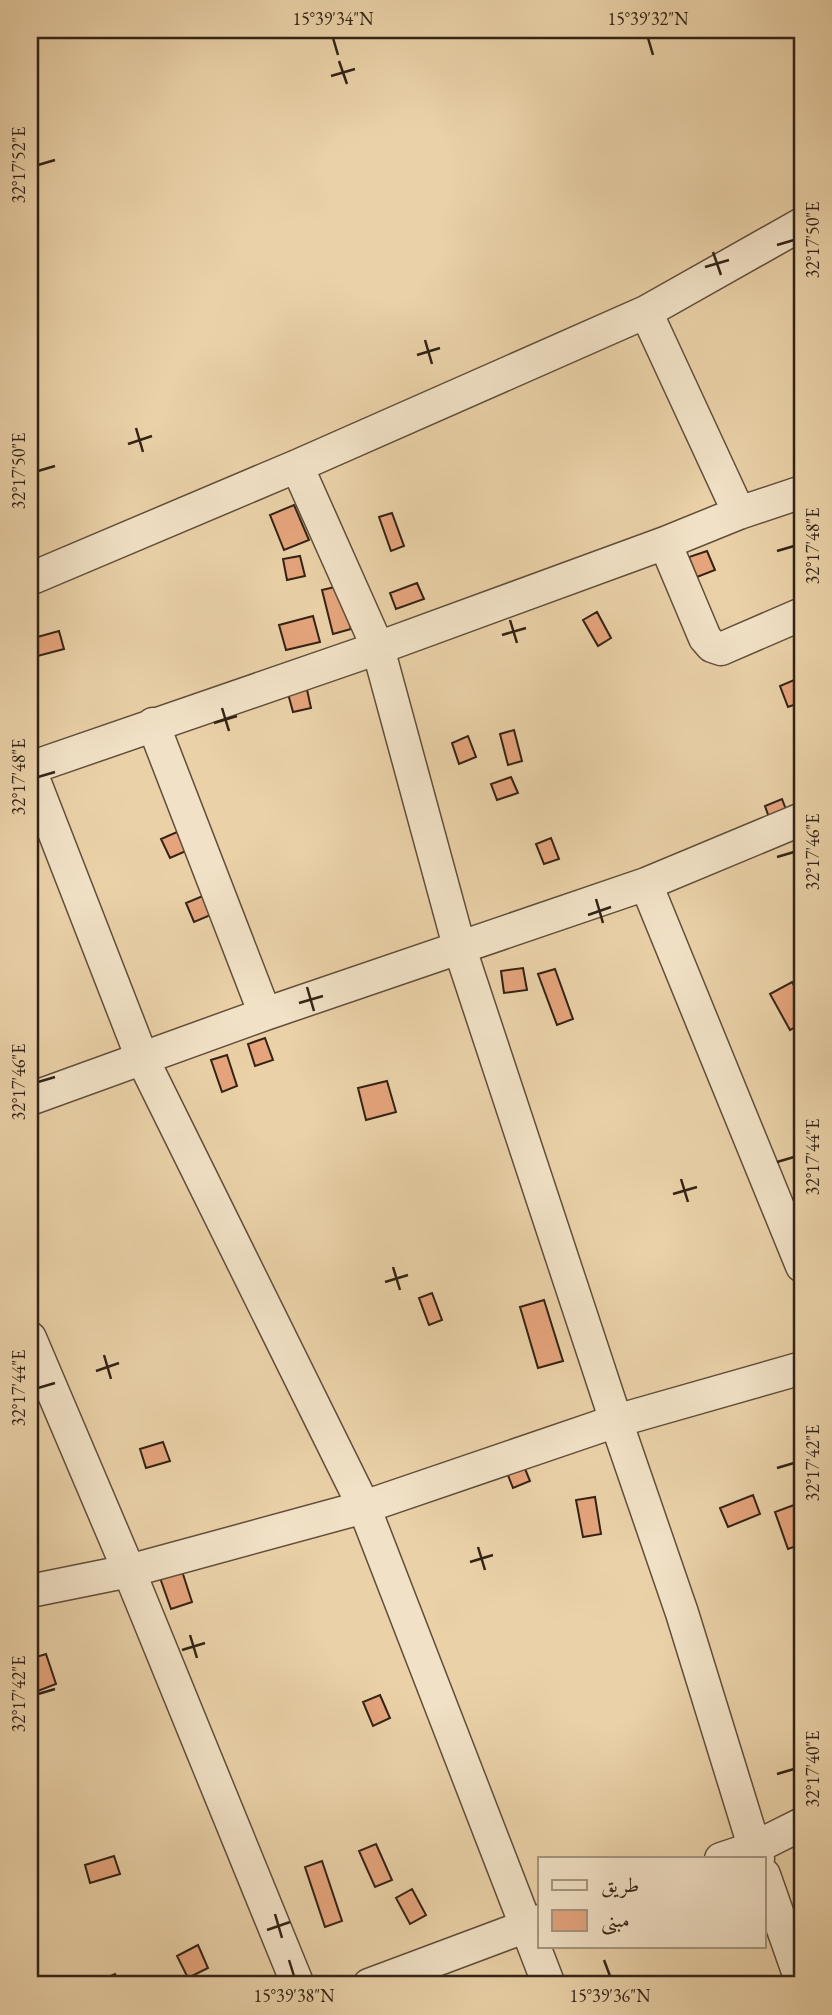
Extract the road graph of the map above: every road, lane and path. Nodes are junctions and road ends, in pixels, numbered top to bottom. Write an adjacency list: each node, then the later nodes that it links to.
1 (802, 224): 2 (street)
2 (646, 312): 3 (street); 5 (street)
3 (297, 466): 7 (street); 9 (street)
4 (802, 492): 5 (street)
5 (739, 513): 6 (street)
6 (665, 543): 8 (street); 9 (street)
7 (30, 579)
8 (802, 614)
9 (379, 648): 10 (street); 14 (street)
10 (153, 724): 11 (street); 15 (street)
11 (30, 769): 16 (street)
12 (802, 819): 13 (street)
13 (646, 884): 14 (street); 18 (street)
14 (459, 946): 15 (street); 21 (street)
15 (265, 1014): 16 (street)
16 (142, 1058): 17 (street); 22 (street)
17 (30, 1099)
18 (802, 1266)
19 (30, 1338): 23 (street)
20 (802, 1368): 21 (street)
21 (616, 1421): 22 (street); 26 (street)
22 (364, 1507): 23 (street); 29 (street)
23 (129, 1572): 24 (street); 33 (street)
24 (30, 1591)
25 (802, 1824): 27 (street)
26 (758, 1857)
27 (764, 1857)
28 (766, 1881): 32 (street)
29 (533, 1923): 30 (street); 34 (street)
30 (538, 1942)
31 (539, 1948): 35 (street)
32 (802, 1983)
33 (298, 1985)
34 (369, 1985)
35 (549, 1985)

